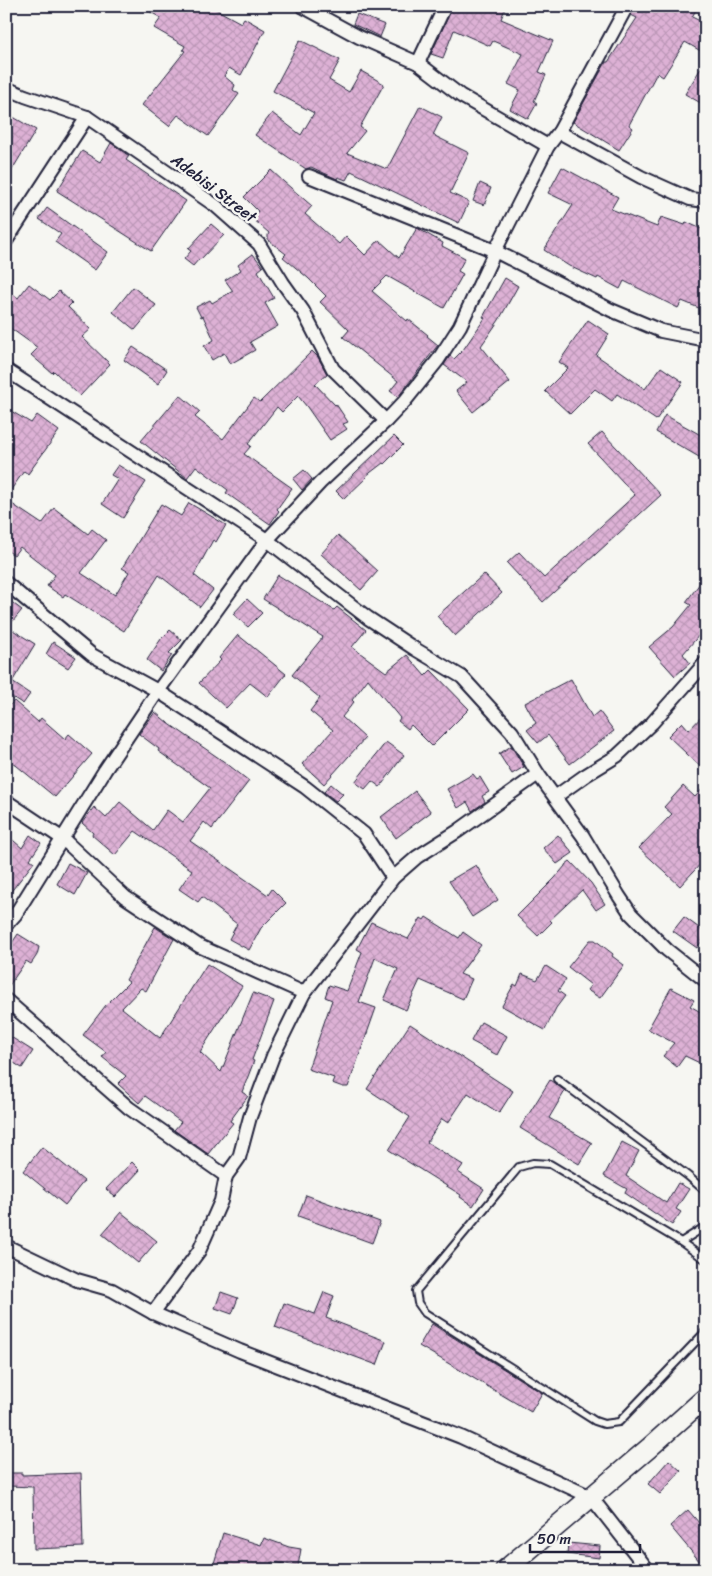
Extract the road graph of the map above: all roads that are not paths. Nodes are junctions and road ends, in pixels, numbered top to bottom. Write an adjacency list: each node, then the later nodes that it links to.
1 (302, 6): 4 (street)
2 (445, 6): 4 (street)
3 (627, 6): 7 (street)
4 (418, 63): 8 (street)
5 (6, 88): 6 (street, Adebisi Street)
6 (87, 117): 11 (street); 15 (street, Adebisi Street)
7 (559, 132): 8 (street); 10 (street)
8 (548, 146): 12 (street)
9 (309, 176): 12 (street)
10 (706, 201)
11 (6, 241)
12 (495, 251): 13 (street); 15 (street)
13 (706, 340)
14 (6, 370): 16 (street)
15 (386, 422): 16 (street)
16 (267, 540): 19 (street); 20 (street)
17 (6, 583): 19 (street)
18 (706, 662): 21 (street)
19 (158, 691): 23 (street); 24 (street)
20 (538, 774): 21 (street); 24 (street)
21 (555, 797): 26 (street)
22 (6, 800): 23 (street)
23 (63, 839): 25 (street); 27 (street)
24 (393, 878): 27 (street)
25 (6, 925)
26 (706, 981)
27 (304, 993): 30 (street)
28 (6, 1000): 30 (street)
29 (557, 1079): 31 (lane)
30 (226, 1176): 36 (street)
31 (706, 1194)
32 (706, 1226): 33 (lane)
33 (681, 1242): 35 (lane); 37 (lane)
34 (6, 1246): 36 (street)
35 (706, 1260)
36 (153, 1313): 39 (street)
37 (706, 1331)
38 (706, 1397): 39 (street)
39 (591, 1497): 40 (street); 41 (street)
40 (505, 1570)
41 (648, 1570)

